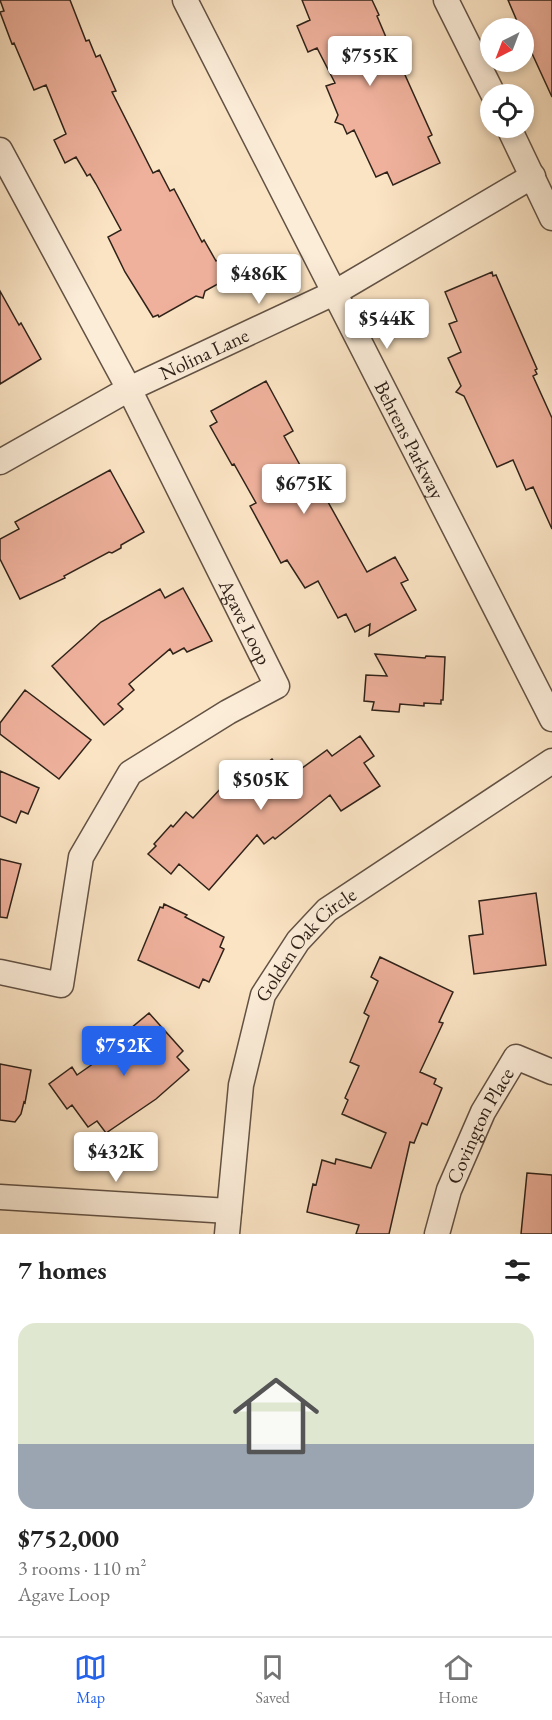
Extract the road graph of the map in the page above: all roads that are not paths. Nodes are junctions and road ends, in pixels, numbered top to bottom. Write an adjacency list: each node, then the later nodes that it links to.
1 (185, 0): 8 (street, Behrens Parkway)
2 (446, 0): 3 (street)
3 (488, 84)
4 (514, 138): 6 (street)
5 (0, 150): 9 (street, Agave Loop)
6 (533, 176): 7 (street); 8 (street, Nolina Lane)
7 (552, 218)
8 (334, 293): 9 (street, Nolina Lane); 11 (street, Behrens Parkway)
9 (129, 389): 10 (street, Nolina Lane); 13 (street, Agave Loop)
10 (0, 462)
11 (552, 719)
12 (552, 762): 16 (street, Golden Oak Circle)
13 (0, 972)
14 (552, 1072): 17 (street, Covington Place)
15 (0, 1197): 16 (street)
16 (228, 1222)
17 (437, 1234)

